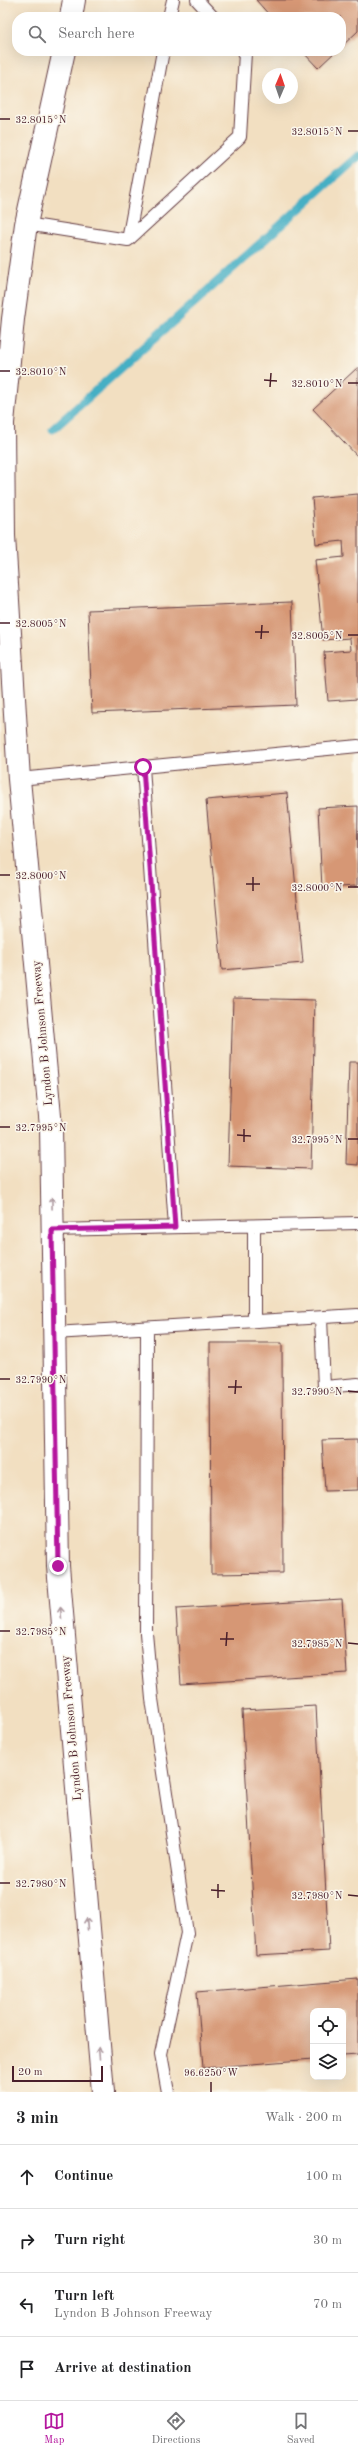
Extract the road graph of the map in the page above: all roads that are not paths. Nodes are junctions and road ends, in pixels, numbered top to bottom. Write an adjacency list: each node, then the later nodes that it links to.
1 (74, 0): 4 (main road)
2 (173, 0): 5 (lane)
3 (197, 0): 6 (lane)
4 (72, 12)
5 (171, 12)
6 (208, 12)
7 (63, 56): 10 (main road, Lyndon B Johnson Freeway)
8 (162, 56): 11 (lane)
9 (245, 56): 11 (lane)
10 (26, 224): 11 (lane); 14 (main road, Lyndon B Johnson Freeway)
11 (128, 240)
12 (358, 746): 13 (lane)
13 (143, 767): 14 (lane); 17 (lane)
14 (19, 779): 18 (main road, Lyndon B Johnson Freeway, one-way to 14)
15 (358, 1223): 16 (lane)
16 (254, 1226): 17 (lane); 21 (lane)
17 (175, 1227): 18 (lane)
18 (52, 1230): 23 (main road, Lyndon B Johnson Freeway)
19 (358, 1316): 20 (lane)
20 (321, 1318): 21 (lane); 24 (lane)
21 (254, 1321): 22 (lane)
22 (147, 1328): 23 (lane); 26 (lane)
23 (54, 1333): 25 (main road, Lyndon B Johnson Freeway, one-way to 23)
24 (358, 1384)
25 (103, 2092)
26 (168, 2092)

